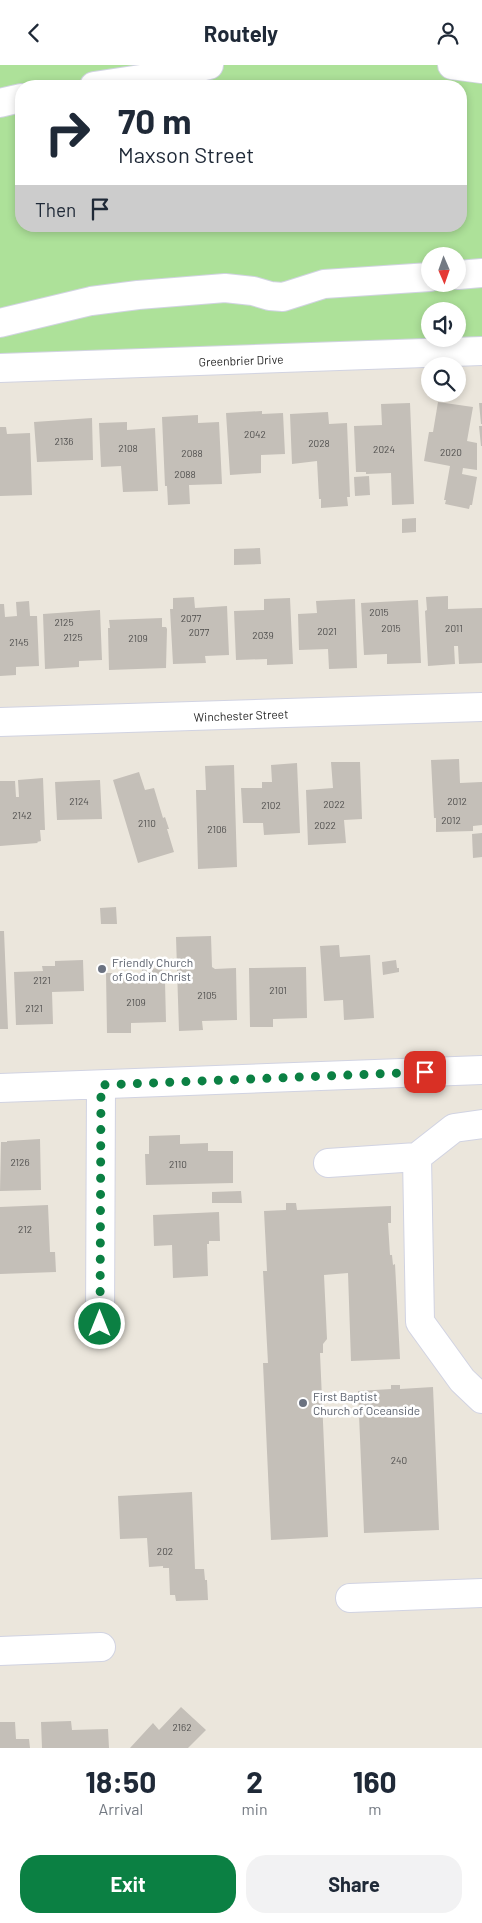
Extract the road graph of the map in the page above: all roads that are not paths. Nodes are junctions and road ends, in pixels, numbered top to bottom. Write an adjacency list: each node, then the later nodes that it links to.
1 (209, 65): 4 (street)
2 (452, 65): 3 (street)
3 (482, 69)
4 (134, 80)
5 (15, 99): 6 (street)
6 (0, 103)
7 (482, 273): 8 (street)
8 (466, 274)
9 (421, 278): 10 (street)
10 (0, 323)
11 (482, 351): 12 (street, Greenbrier Drive)
12 (0, 368)
13 (482, 707): 14 (street, Winchester Street)
14 (0, 722)
15 (482, 1070): 16 (street)
16 (101, 1085): 17 (street); 21 (street)
17 (0, 1088)
18 (482, 1124): 19 (street)
19 (416, 1157): 20 (street); 22 (street)
20 (328, 1163)
21 (100, 1324)
22 (482, 1399)
23 (482, 1593): 24 (street)
24 (350, 1598)
25 (101, 1647): 26 (street)
26 (0, 1651)

